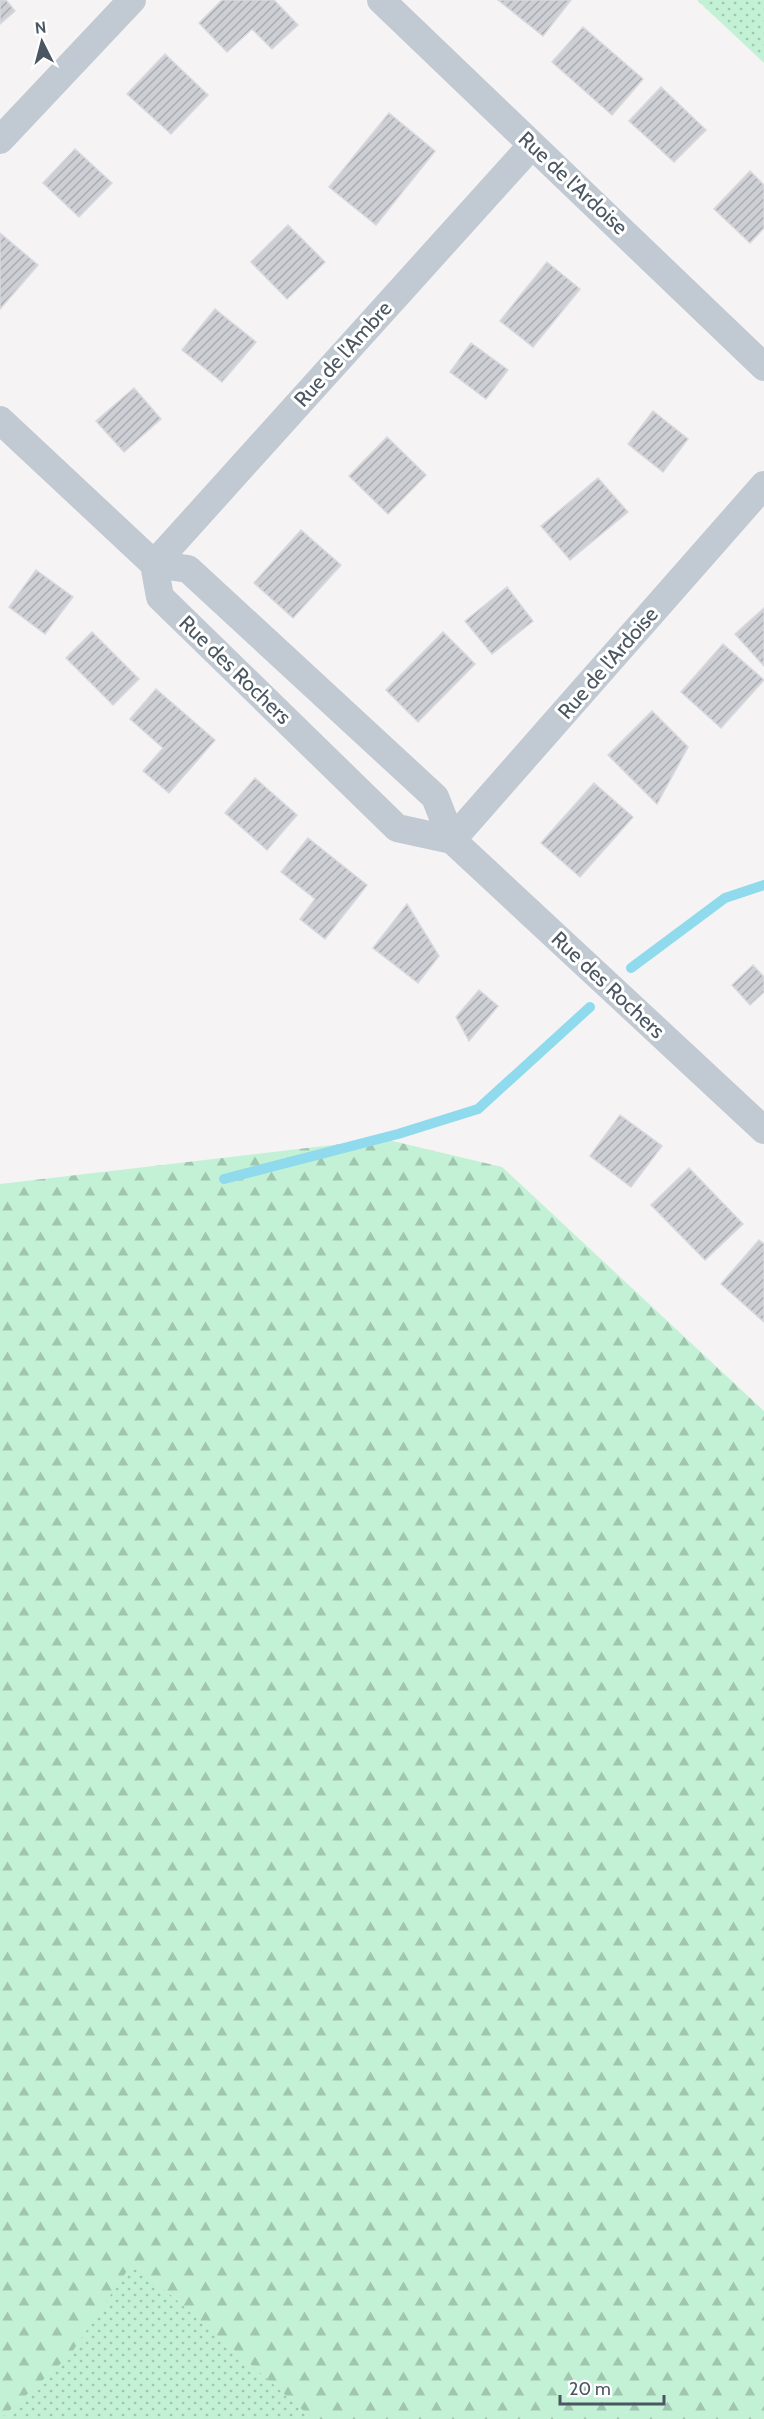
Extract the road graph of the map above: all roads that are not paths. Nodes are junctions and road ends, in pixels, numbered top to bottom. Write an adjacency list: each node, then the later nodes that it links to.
1 (132, 0): 3 (street)
2 (381, 0): 4 (street, Rue de l'Ardoise)
3 (0, 140)
4 (532, 145): 5 (street, Rue de l'Ardoise); 8 (street, Rue de l'Ambre)
5 (764, 367)
6 (0, 420): 8 (street)
7 (764, 485): 9 (street, Rue de l'Ardoise)
8 (154, 564): 9 (street, Rue des Rochers); 9 (street, Rue des Rochers)
9 (452, 840): 10 (street, Rue des Rochers)
10 (764, 1130)

